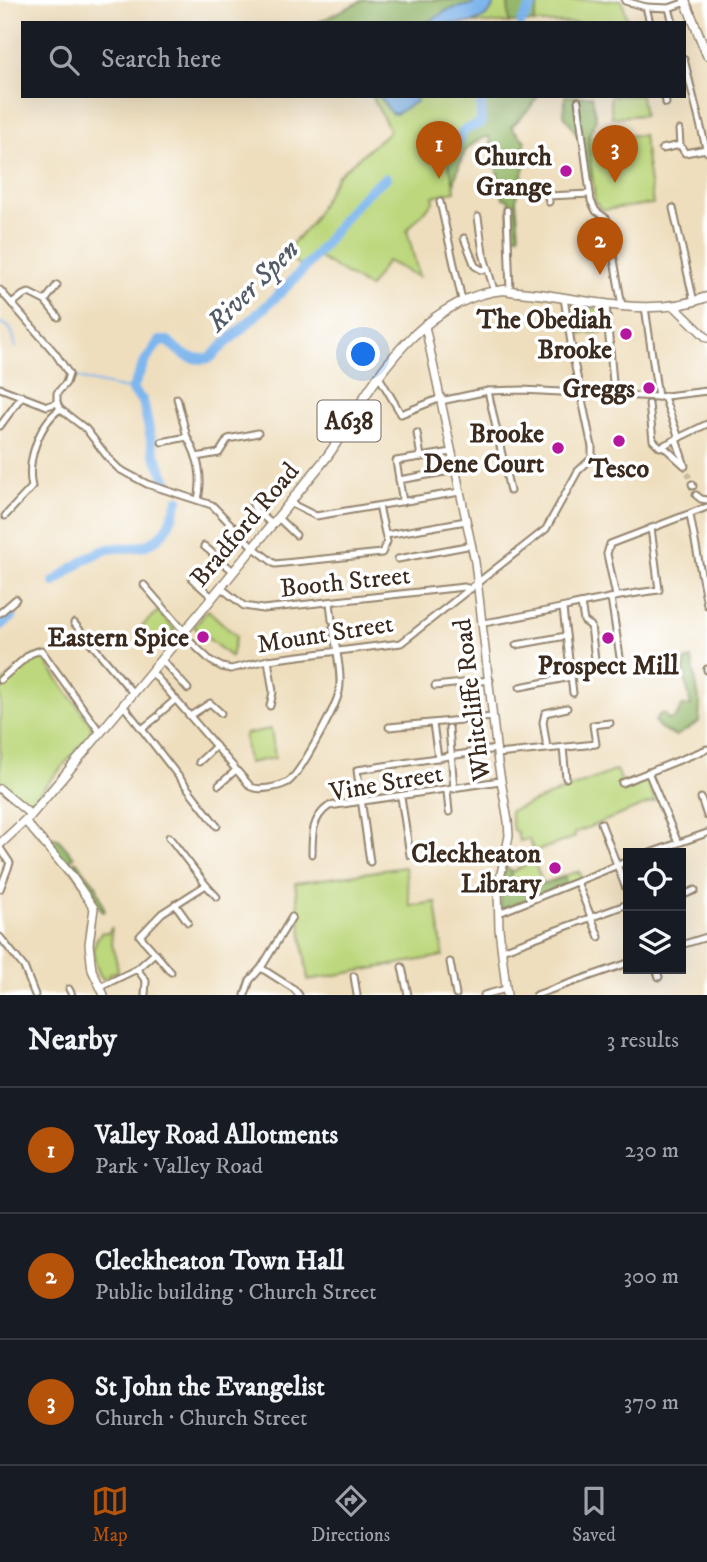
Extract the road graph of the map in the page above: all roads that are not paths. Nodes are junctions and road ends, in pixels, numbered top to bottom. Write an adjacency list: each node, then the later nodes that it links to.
1 (625, 1): 3 (street)
2 (686, 1): 4 (street); 7 (main road)
3 (646, 7): 4 (street); 5 (street)
4 (669, 8): 6 (street)
5 (650, 21)
6 (672, 21)
7 (707, 55)
8 (686, 66): 11 (street)
9 (578, 101): 16 (street)
10 (707, 111): 11 (street)
11 (699, 113): 15 (street)
12 (678, 130): 13 (street)
13 (680, 145): 14 (street); 15 (street)
14 (662, 149)
15 (707, 150)
16 (590, 194): 18 (street); 35 (street)
17 (440, 202): 30 (street)
18 (548, 202)
19 (673, 208): 32 (street)
20 (507, 210): 27 (street)
21 (478, 217): 23 (street)
22 (464, 238): 23 (street)
23 (488, 269): 26 (street)
24 (57, 285): 31 (street)
25 (0, 290): 33 (street)
26 (494, 290): 27 (main road, Bradford Road / A638); 30 (main road, Bradford Road / A638)
27 (510, 290): 29 (main road, Bradford Road / A638)
28 (707, 297): 32 (main road, A638)
29 (564, 298): 34 (main road, Bradford Road / A638); 46 (street)
30 (462, 300): 40 (main road, Bradford Road / A638)
31 (45, 301): 33 (street); 38 (street)
32 (691, 302): 36 (main road, A638); 39 (main road)
33 (12, 304): 53 (street)
34 (607, 305): 35 (main road, Bradford Road / A638); 47 (street)
35 (622, 306): 37 (main road, Bradford Road / A638)
36 (674, 306): 37 (main road, Bradford Road / A638); 39 (main road)
37 (645, 307): 49 (street)
38 (58, 317)
39 (686, 317): 41 (main road)
40 (425, 326): 42 (main road, Bradford Road / A638); 51 (main road, Whitcliffe Road)
41 (707, 338)
42 (378, 375): 51 (street); 74 (main road, Bradford Road / A638)
43 (0, 388): 48 (street)
44 (488, 391): 46 (street); 51 (street); 67 (street)
45 (707, 391): 49 (street)
46 (580, 393): 47 (street); 90 (street)
47 (614, 393): 49 (street)
48 (22, 396): 53 (street); 55 (street)
49 (661, 397): 59 (street)
50 (177, 398): 58 (street)
51 (441, 400): 62 (main road, Whitcliffe Road)
52 (649, 404): 61 (street)
53 (59, 406): 70 (street); 78 (street)
54 (707, 424): 59 (street)
55 (0, 426)
56 (258, 433): 63 (street)
57 (417, 433): 64 (street)
58 (187, 437): 60 (street); 63 (street)
59 (678, 439): 61 (street); 61 (street)
60 (162, 442)
61 (659, 446)
62 (452, 452): 64 (street); 65 (main road, Whitcliffe Road)
63 (196, 457): 70 (street)
64 (421, 457): 66 (street)
65 (456, 470): 66 (street); 68 (main road, Whitcliffe Road)
66 (399, 480): 73 (street)
67 (510, 491)
68 (460, 492): 73 (street); 80 (main road, Whitcliffe Road)
69 (696, 495): 71 (street)
70 (198, 500): 86 (street)
71 (707, 500)
72 (252, 502): 79 (street)
73 (403, 502): 75 (street)
74 (290, 503): 75 (street); 79 (main road, Bradford Road / A638)
75 (379, 506): 83 (street)
76 (707, 507): 77 (street)
77 (690, 515): 81 (street); 99 (street)
78 (5, 516)
79 (274, 521): 82 (street); 86 (main road, Bradford Road / A638)
80 (467, 521): 83 (street); 84 (main road, Whitcliffe Road)
81 (651, 528): 95 (street); 95 (street)
82 (296, 535)
83 (386, 535): 86 (street)
84 (472, 545): 87 (street); 90 (main road, Whitcliffe Road)
85 (204, 546): 88 (street)
86 (253, 547): 88 (main road, Bradford Road / A638)
87 (398, 559)
88 (233, 572): 92 (main road, Bradford Road / A638)
89 (192, 579): 94 (street)
90 (478, 583): 93 (street); 103 (main road, Whitcliffe Road)
91 (144, 585): 104 (street, Mount Street)
92 (220, 587): 94 (main road, Bradford Road / A638); 97 (street, Booth Street)
93 (471, 589): 97 (street, Booth Street); 107 (street, Mount Street)
94 (212, 597): 104 (main road, Bradford Road / A638)
95 (613, 597): 98 (street); 98 (street)
96 (16, 598): 101 (street)
97 (330, 602): 107 (street)
98 (581, 604): 100 (street)
99 (706, 605)
100 (563, 609): 103 (street); 105 (street)
101 (0, 612)
102 (74, 623): 117 (street)
103 (483, 623): 113 (main road, Whitcliffe Road)
104 (182, 632): 108 (main road, Bradford Road / A638); 109 (street, Mount Street)
105 (566, 636): 106 (street); 111 (street)
106 (516, 645)
107 (336, 651): 109 (street, Mount Street); 140 (street)
108 (161, 659): 110 (main road, Bradford Road / A638); 116 (street)
109 (268, 660): 121 (street)
110 (151, 671): 117 (main road, Bradford Road / A638); 119 (street)
111 (571, 677): 115 (street); 118 (street)
112 (0, 680): 131 (street)
113 (490, 680): 114 (street); 125 (main road, Whitcliffe Road)
114 (435, 686)
115 (520, 687)
116 (188, 689)
117 (132, 692): 120 (main road, Bradford Road / A638)
118 (573, 694)
119 (176, 699): 124 (street); 130 (street)
120 (123, 705): 130 (street); 131 (main road, Bradford Road / A638)
121 (270, 706)
122 (567, 708): 133 (street)
123 (221, 713): 124 (street)
124 (190, 716): 132 (street)
125 (493, 717): 127 (street); 136 (main road, Whitcliffe Road)
126 (610, 723): 134 (street)
127 (433, 724): 128 (street); 138 (street)
128 (389, 727)
129 (449, 728): 137 (street)
130 (142, 729): 155 (street)
131 (100, 732): 153 (main road, Bradford Road / A638)
132 (216, 747): 139 (street); 140 (street)
133 (547, 748): 134 (street); 136 (street)
134 (563, 748): 142 (street)
135 (707, 749): 141 (street)
136 (497, 752): 137 (street); 143 (main road, Whitcliffe Road)
137 (451, 756): 138 (street); 147 (street)
138 (438, 758): 150 (street)
139 (199, 762)
140 (236, 770): 145 (street)
141 (648, 772): 144 (street); 158 (street)
142 (566, 778)
143 (500, 781): 147 (street, Vine Street); 175 (main road, Whitcliffe Road)
144 (622, 783)
145 (219, 785)
146 (0, 789): 153 (main road)
147 (451, 790): 148 (street, Vine Street); 151 (street)
148 (401, 797): 150 (street, Vine Street); 162 (street)
149 (701, 798): 152 (street)
150 (361, 802): 161 (street, Vine Street); 163 (street)
151 (449, 812)
152 (707, 816)
153 (28, 818): 159 (main road, Bradford Road / A638); 194 (main road)
154 (601, 823): 165 (street)
155 (217, 826)
156 (707, 833): 158 (street)
157 (169, 837): 168 (street)
158 (678, 843): 160 (street)
159 (0, 846): 169 (street)
160 (664, 848)
161 (312, 853)
162 (410, 855)
163 (370, 862)
164 (623, 863): 165 (street)
165 (617, 865): 166 (street); 167 (street)
166 (623, 881)
167 (578, 882): 175 (street); 177 (street)
168 (206, 885): 172 (street); 173 (street)
169 (0, 889)
170 (695, 890): 171 (street)
171 (686, 894)
172 (217, 897)
173 (175, 904): 178 (street); 184 (street)
174 (623, 906): 177 (street)
175 (499, 913): 183 (main road, Whitcliffe Road)
176 (292, 917): 188 (street)
177 (591, 918): 180 (street); 183 (street)
178 (188, 922)
179 (0, 937): 197 (street)
180 (599, 937)
181 (707, 937): 182 (street)
182 (686, 943)
183 (502, 950): 196 (main road, Whitcliffe Road)
184 (155, 953): 189 (street); 190 (street)
185 (450, 962): 204 (street)
186 (623, 965): 195 (street)
187 (402, 967): 203 (street)
188 (261, 968): 200 (street); 201 (street)
189 (137, 969): 194 (street); 199 (street)
190 (171, 972)
191 (658, 974): 193 (street)
192 (354, 976): 202 (street)
193 (659, 977)
194 (100, 987): 198 (main road)
195 (558, 987): 206 (street); 207 (street)
196 (506, 992): 205 (street)
197 (35, 995)
198 (104, 995)
199 (145, 995)
200 (245, 995)
201 (299, 995)
202 (357, 995)
203 (408, 995)
204 (456, 995)
205 (484, 995)
206 (536, 995)
207 (561, 995)

